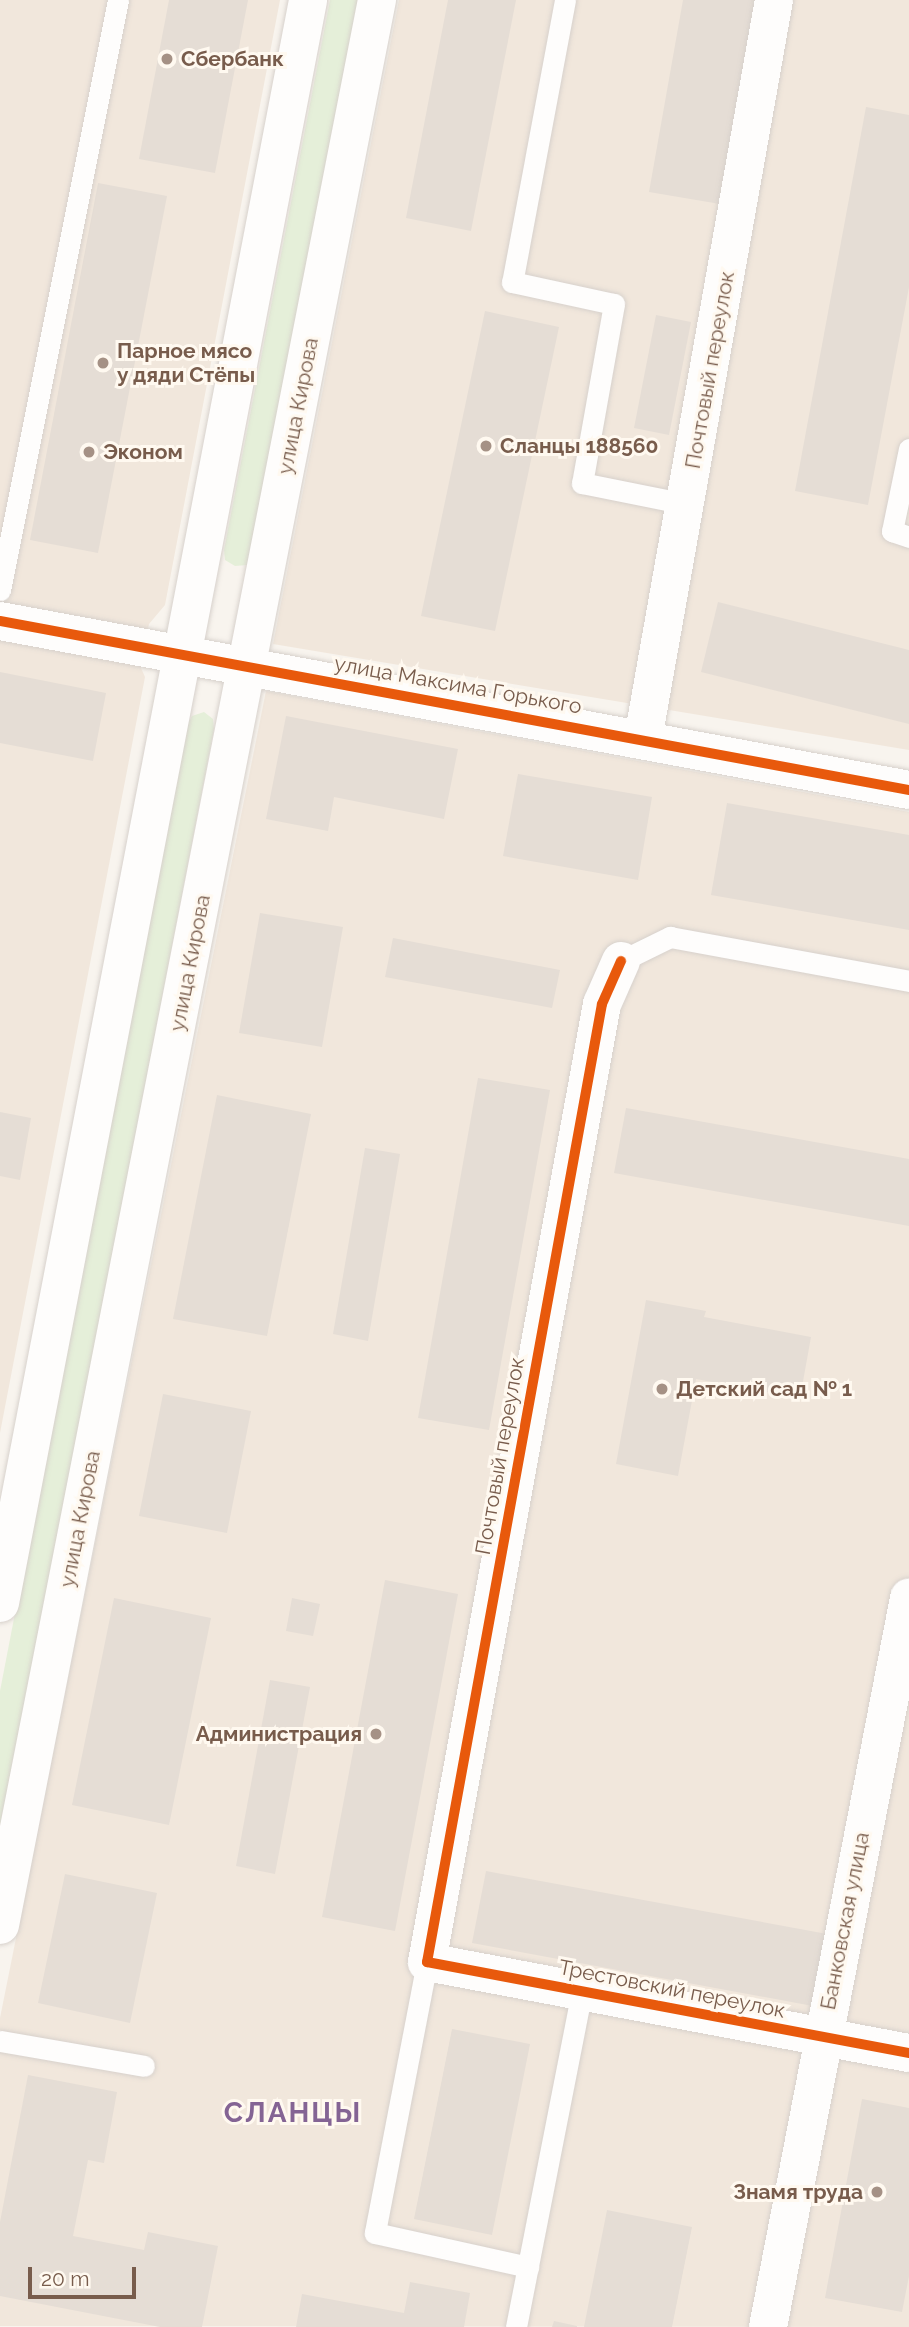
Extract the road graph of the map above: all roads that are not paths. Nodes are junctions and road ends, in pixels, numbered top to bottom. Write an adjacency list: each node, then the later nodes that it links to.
1 (118, 0): 9 (lane)
2 (308, 0): 11 (street)
3 (377, 0): 12 (street, улица Кирова)
4 (565, 0): 7 (lane)
5 (774, 0): 7 (street, Почтовый переулок)
6 (909, 449): 8 (lane)
7 (686, 504): 13 (street, Почтовый переулок)
8 (909, 537)
9 (0, 590)
10 (0, 621): 11 (street, улица Максима Горького)
11 (180, 654): 12 (street, улица Максима Горького); 17 (street)
12 (248, 667): 13 (street, улица Максима Горького); 19 (street, улица Кирова)
13 (643, 739): 14 (street, улица Максима Горького)
14 (909, 790)
15 (621, 961): 16 (lane); 20 (street, Почтовый переулок)
16 (909, 981)
17 (0, 1603)
18 (908, 1609): 22 (street, Банковская улица)
19 (0, 1925)
20 (427, 1962): 21 (street, Трестовский переулок); 26 (lane)
21 (582, 1992): 22 (street, Трестовский переулок); 26 (lane)
22 (822, 2037): 24 (street, Трестовский переулок); 28 (street, Банковская улица)
23 (0, 2041): 25 (lane)
24 (909, 2053)
25 (144, 2066)
26 (528, 2267): 27 (lane)
27 (516, 2327)
28 (768, 2327)

